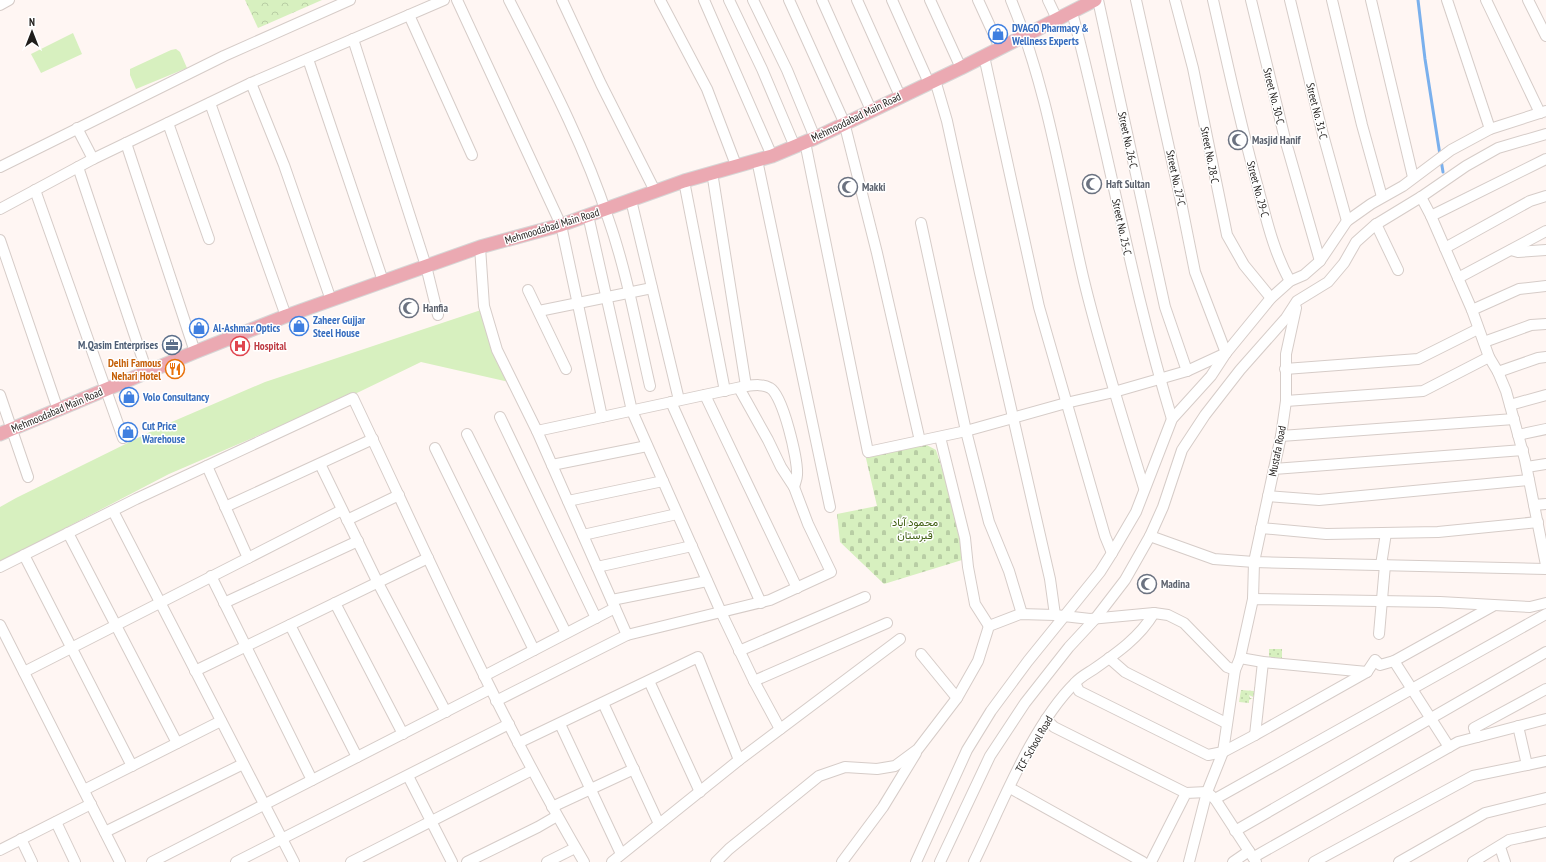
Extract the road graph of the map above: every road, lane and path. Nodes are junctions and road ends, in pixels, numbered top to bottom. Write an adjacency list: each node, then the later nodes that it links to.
1 (9, 0): 30 (street)
2 (350, 0): 48 (street)
3 (444, 0): 31 (street)
4 (456, 0): 77 (street)
5 (509, 0): 71 (street)
6 (562, 0): 65 (street)
7 (660, 0): 58 (street)
8 (704, 0): 54 (street)
9 (729, 0): 51 (street)
10 (753, 0): 51 (street)
11 (789, 0): 46 (street)
12 (822, 0): 44 (street)
13 (857, 0): 42 (street)
14 (892, 0): 40 (street)
15 (930, 0): 39 (street)
16 (978, 0): 36 (street)
17 (1011, 0): 33 (street)
18 (1048, 0): 32 (street)
19 (1136, 0): 108 (street, Street No. 27-C)
20 (1175, 0): 96 (street, Street No. 28-C)
21 (1213, 0): 90 (street, Street No. 29-C)
22 (1251, 0): 85 (street, Street No. 30-C)
23 (1290, 0): 74 (street, Street No. 31-C)
24 (1332, 0): 67 (street)
25 (1371, 0): 62 (street)
26 (1447, 0): 49 (street)
27 (1486, 0): 45 (street)
28 (1528, 0): 34 (street)
29 (1086, 3): 32 (main road, Mehmoodabad Main Road); 113 (street, Street No. 26-C); 116 (street, Street No. 25-C)
30 (0, 5)
31 (409, 15): 35 (street); 53 (street)
32 (1057, 19): 33 (main road, Mehmoodabad Main Road)
33 (1026, 35): 36 (main road, Mehmoodabad Main Road); 121 (street)
34 (1546, 36)
35 (353, 39): 38 (street); 86 (street)
36 (1000, 48): 37 (main road, Mehmoodabad Main Road)
37 (984, 56): 39 (main road, Mehmoodabad Main Road); 127 (street)
38 (308, 59): 41 (street); 89 (street)
39 (961, 68): 40 (main road, Mehmoodabad Main Road)
40 (932, 81): 42 (main road, Mehmoodabad Main Road); 133 (street)
41 (251, 84): 43 (street); 97 (street)
42 (900, 96): 44 (main road, Mehmoodabad Main Road)
43 (210, 103): 47 (street); 103 (street)
44 (871, 110): 46 (main road, Mehmoodabad Main Road)
45 (1543, 112): 49 (street)
46 (844, 122): 51 (main road, Mehmoodabad Main Road); 146 (street)
47 (168, 123): 52 (street); 79 (street)
48 (77, 128): 55 (street); 59 (street)
49 (1490, 129): 62 (street)
50 (1546, 134): 68 (street)
51 (805, 142): 54 (main road, Mehmoodabad Main Road); 146 (street)
52 (126, 143): 55 (street); 107 (street)
53 (472, 155)
54 (772, 156): 57 (main road, Mehmoodabad Main Road)
55 (93, 159): 60 (street)
56 (1546, 159): 73 (street)
57 (757, 160): 58 (main road, Mehmoodabad Main Road); 166 (street)
58 (736, 165): 61 (main road, Mehmoodabad Main Road)
59 (0, 167)
60 (78, 167): 64 (street); 114 (street)
61 (712, 172): 63 (main road, Mehmoodabad Main Road); 118 (street)
62 (1413, 177): 67 (street)
63 (684, 181): 65 (main road, Mehmoodabad Main Road); 120 (street)
64 (35, 190): 70 (street); 119 (street)
65 (655, 191): 69 (main road, Mehmoodabad Main Road)
66 (1546, 196): 82 (street)
67 (1382, 197): 74 (street)
68 (1421, 198): 73 (street); 76 (street)
69 (631, 200): 71 (main road, Mehmoodabad Main Road); 92 (street)
70 (0, 209)
71 (605, 209): 72 (main road, Mehmoodabad Main Road); 94 (street)
72 (588, 215): 77 (main road, Mehmoodabad Main Road); 95 (street)
73 (1431, 216): 82 (street)
74 (1347, 221): 85 (street)
75 (921, 223): 139 (street)
76 (1376, 224): 87 (street); 98 (street)
77 (561, 225): 81 (main road, Mehmoodabad Main Road); 99 (street)
78 (1546, 231): 83 (street)
79 (209, 239)
80 (0, 240): 129 (street)
81 (480, 247): 86 (main road, Mehmoodabad Main Road); 138 (street)
82 (1445, 248): 88 (street)
83 (1511, 250): 84 (street); 88 (street)
84 (1546, 250)
85 (1320, 261): 90 (street)
86 (426, 266): 89 (main road, Mehmoodabad Main Road); 102 (street)
87 (1398, 270)
88 (1458, 278): 100 (street)
89 (383, 281): 97 (main road, Mehmoodabad Main Road)
90 (1290, 281): 96 (street)
91 (1546, 286): 100 (street)
92 (652, 288): 94 (street); 125 (street)
93 (528, 290): 101 (street)
94 (630, 293): 95 (street); 117 (street)
95 (606, 297): 99 (street); 130 (street)
96 (1271, 298): 108 (street)
97 (331, 300): 103 (main road, Mehmoodabad Main Road)
98 (1297, 302): 112 (street, Mustafa Road); 177 (street)
99 (578, 303): 101 (street); 132 (street)
100 (1472, 310): 105 (street)
101 (538, 311): 111 (street)
102 (438, 315)
103 (286, 316): 107 (main road, Mehmoodabad Main Road)
104 (1546, 324): 106 (street)
105 (1478, 329): 106 (street); 112 (street)
106 (1484, 342): 109 (street)
107 (194, 352): 114 (main road, Mehmoodabad Main Road)
108 (1226, 353): 113 (street); 134 (street)
109 (1489, 357): 115 (street); 126 (street)
110 (1546, 357): 115 (street)
111 (566, 369)
112 (1285, 370): 126 (street, Mustafa Road)
113 (1187, 371): 116 (street)
114 (147, 372): 119 (main road, Mehmoodabad Main Road)
115 (1498, 372): 128 (street)
116 (1160, 379): 121 (street); 134 (street, Street No. 25-C)
117 (650, 386)
118 (743, 387): 120 (street); 159 (street); 159 (street)
119 (105, 390): 129 (main road, Mehmoodabad Main Road); 144 (street)
120 (725, 391): 122 (street)
121 (1114, 392): 127 (street); 160 (street)
122 (705, 395): 125 (street); 193 (street)
123 (1546, 395): 128 (street)
124 (0, 396): 137 (street)
125 (675, 401): 130 (street); 200 (street)
126 (1286, 401): 142 (street, Mustafa Road)
127 (1066, 403): 133 (street); 180 (street)
128 (1510, 405): 135 (street)
129 (58, 410): 137 (main road, Mehmoodabad Main Road)
130 (632, 411): 132 (street); 147 (street)
131 (500, 417): 209 (street)
132 (602, 417): 138 (street)
133 (1013, 417): 139 (street); 208 (street)
134 (1172, 419): 160 (street)
135 (1514, 419): 141 (street); 142 (street)
136 (1546, 429): 141 (street)
137 (6, 431): 156 (street)
138 (538, 431): 152 (street)
139 (966, 431): 143 (street); 206 (street)
140 (467, 434): 216 (street)
141 (1518, 435): 149 (street)
142 (1281, 436): 155 (street, Mustafa Road)
143 (940, 437): 146 (street); 215 (street)
144 (123, 438)
145 (373, 440): 150 (street); 153 (street); 161 (street)
146 (920, 441)
147 (647, 446): 152 (street); 158 (street)
148 (435, 448): 222 (street)
149 (1522, 450): 154 (street); 155 (street)
150 (320, 464): 167 (street); 168 (street)
151 (1546, 464): 154 (street)
152 (552, 465): 163 (street)
153 (207, 466): 167 (street); 169 (street)
154 (1527, 467): 157 (street)
155 (1274, 469): 162 (street, Mustafa Road)
156 (28, 477)
157 (1529, 480): 162 (street); 165 (street)
158 (663, 481): 163 (street); 170 (street)
159 (794, 487): 193 (street)
160 (1144, 488): 180 (street)
161 (399, 496): 171 (street); 183 (street)
162 (1268, 496): 173 (street, Mustafa Road)
163 (568, 501): 176 (street)
164 (1546, 504): 165 (street)
165 (1534, 505): 172 (street)
166 (830, 507)
167 (225, 508): 182 (street)
168 (342, 510): 171 (street); 182 (street)
169 (112, 511): 174 (street); 196 (street)
170 (678, 514): 176 (street); 179 (street)
171 (347, 520): 178 (street)
172 (1538, 522): 175 (street); 186 (street)
173 (1261, 528): 175 (street); 184 (street, Mustafa Road)
174 (68, 533): 181 (street); 213 (street)
175 (1386, 533): 185 (street)
176 (583, 535): 188 (street)
177 (1150, 536): 184 (street); 210 (street)
178 (358, 541): 192 (street); 198 (street)
179 (692, 546): 188 (street); 191 (street)
180 (1112, 553): 208 (street)
181 (24, 555): 187 (street); 221 (street)
182 (248, 558): 190 (street)
183 (428, 558): 192 (street); 234 (street)
184 (1254, 562): 185 (street); 195 (street, Mustafa Road)
185 (1383, 565): 189 (street); 197 (street)
186 (1546, 565)
187 (0, 567)
188 (597, 567): 201 (street)
189 (1546, 569)
190 (211, 576): 196 (street); 198 (street)
191 (707, 581): 201 (street); 204 (street)
192 (378, 583): 199 (street); 244 (street)
193 (797, 588): 200 (street)
194 (865, 597): 223 (street)
195 (1253, 600): 197 (street); 227 (street, Mustafa Road)
196 (160, 602): 213 (street); 231 (street)
197 (1383, 602): 203 (street); 217 (street)
198 (224, 603): 220 (street)
199 (334, 603): 214 (street); 254 (street)
200 (761, 603): 204 (street)
201 (613, 604): 209 (street); 218 (street)
202 (1546, 604): 203 (street)
203 (1493, 606): 228 (street)
204 (721, 612): 218 (street); 223 (street)
205 (1154, 613): 210 (street); 226 (street, TCF School Road); 230 (street)
206 (1022, 614): 208 (street); 215 (street)
207 (1546, 614): 240 (street)
208 (1063, 616): 210 (street); 312 (street)
209 (596, 618): 216 (street)
210 (1093, 619): 313 (street)
211 (887, 623): 236 (street)
212 (0, 625): 232 (street)
213 (116, 625): 221 (street); 257 (street)
214 (290, 625): 220 (street); 263 (street)
215 (989, 626): 241 (street)
216 (566, 633): 222 (street)
217 (1379, 634)
218 (627, 635): 242 (street)
219 (900, 639): 253 (street)
220 (246, 646): 231 (street); 272 (street)
221 (72, 648): 232 (street); 268 (street)
222 (534, 650): 234 (street)
223 (739, 651): 236 (street)
224 (1546, 652): 245 (street)
225 (921, 654): 241 (street)
226 (1108, 658): 237 (street, TCF School Road); 249 (street)
227 (1240, 658): 229 (street); 230 (street, Mustafa Road)
228 (1394, 661): 233 (street); 240 (street)
229 (1263, 662): 233 (street); 255 (street)
230 (1235, 670): 249 (street, Mustafa Road)
231 (195, 671): 248 (street)
232 (24, 672): 274 (street)
233 (1367, 672): 255 (street)
234 (484, 676): 239 (street)
235 (649, 681): 243 (street); 264 (street); 276 (street)
236 (754, 681): 253 (street)
237 (1075, 683): 246 (street, TCF School Road); 262 (street)
238 (1546, 688): 256 (street)
239 (490, 689): 242 (street); 244 (street)
240 (1413, 690): 245 (street); 280 (street)
241 (957, 698): 260 (street)
242 (496, 702): 250 (street)
243 (603, 703): 251 (street); 269 (street)
244 (446, 712): 254 (street)
245 (1431, 718): 259 (street); 288 (street)
246 (1046, 719): 273 (street, TCF School Road); 278 (street)
247 (1546, 719): 252 (street)
248 (221, 721): 257 (street); 266 (street)
249 (1226, 723): 262 (street, Mustafa Road)
250 (508, 724): 258 (street); 271 (street)
251 (560, 724): 258 (street); 275 (street)
252 (1518, 726): 256 (street); 267 (street)
253 (780, 729): 264 (street)
254 (403, 734): 263 (street)
255 (1255, 735): 262 (street)
256 (1476, 738): 259 (street)
257 (177, 743): 268 (street)
258 (518, 743): 270 (street)
259 (1449, 748): 297 (street)
260 (918, 750): 310 (street); 311 (street)
261 (1302, 751): 280 (street)
262 (1223, 752): 277 (street, Mustafa Road)
263 (357, 757): 272 (street)
264 (739, 760): 276 (street)
265 (1546, 761): 267 (street)
266 (243, 764): 282 (street); 289 (street)
267 (1527, 765): 319 (street)
268 (132, 766): 274 (street)
269 (634, 769): 275 (street); 287 (street)
270 (532, 770): 283 (street); 285 (street)
271 (408, 776): 285 (street); 291 (street)
272 (312, 780): 282 (street)
273 (1010, 788): 314 (street, TCF School Road); 315 (street)
274 (84, 790): 281 (street)
275 (591, 790): 283 (street); 296 (street)
276 (700, 792): 287 (street)
277 (1207, 792): 278 (street); 280 (street); 317 (street, Mustafa Road)
278 (1186, 793): 316 (street)
279 (1546, 798): 320 (street)
280 (1215, 799): 288 (street)
281 (91, 804): 286 (street); 289 (street)
282 (264, 805): 291 (street); 301 (street)
283 (552, 807): 284 (street)
284 (557, 816): 294 (street); 306 (street)
285 (431, 821): 304 (street); 305 (street)
286 (56, 822): 292 (street); 299 (street)
287 (659, 824): 296 (street)
288 (1235, 831): 297 (street)
289 (105, 832): 300 (street)
290 (1546, 832): 293 (street)
291 (282, 839): 302 (street); 303 (street)
292 (21, 840): 295 (street); 298 (street)
293 (1500, 847): 321 (street); 322 (street)
294 (575, 848): 307 (street); 308 (street)
295 (0, 850)
296 (621, 854): 309 (street)
297 (1253, 857): 318 (street)
298 (32, 862)
299 (76, 862)
300 (120, 862)
301 (153, 862)
302 (236, 862)
303 (294, 862)
304 (351, 862)
305 (452, 862)
306 (468, 862)
307 (546, 862)
308 (584, 862)
309 (612, 862)
310 (716, 862)
311 (842, 862)
312 (916, 862)
313 (940, 862)
314 (974, 862)
315 (1143, 862)
316 (1151, 862)
317 (1189, 862)
318 (1233, 862)
319 (1314, 862)
320 (1399, 862)
321 (1473, 862)
322 (1505, 862)

